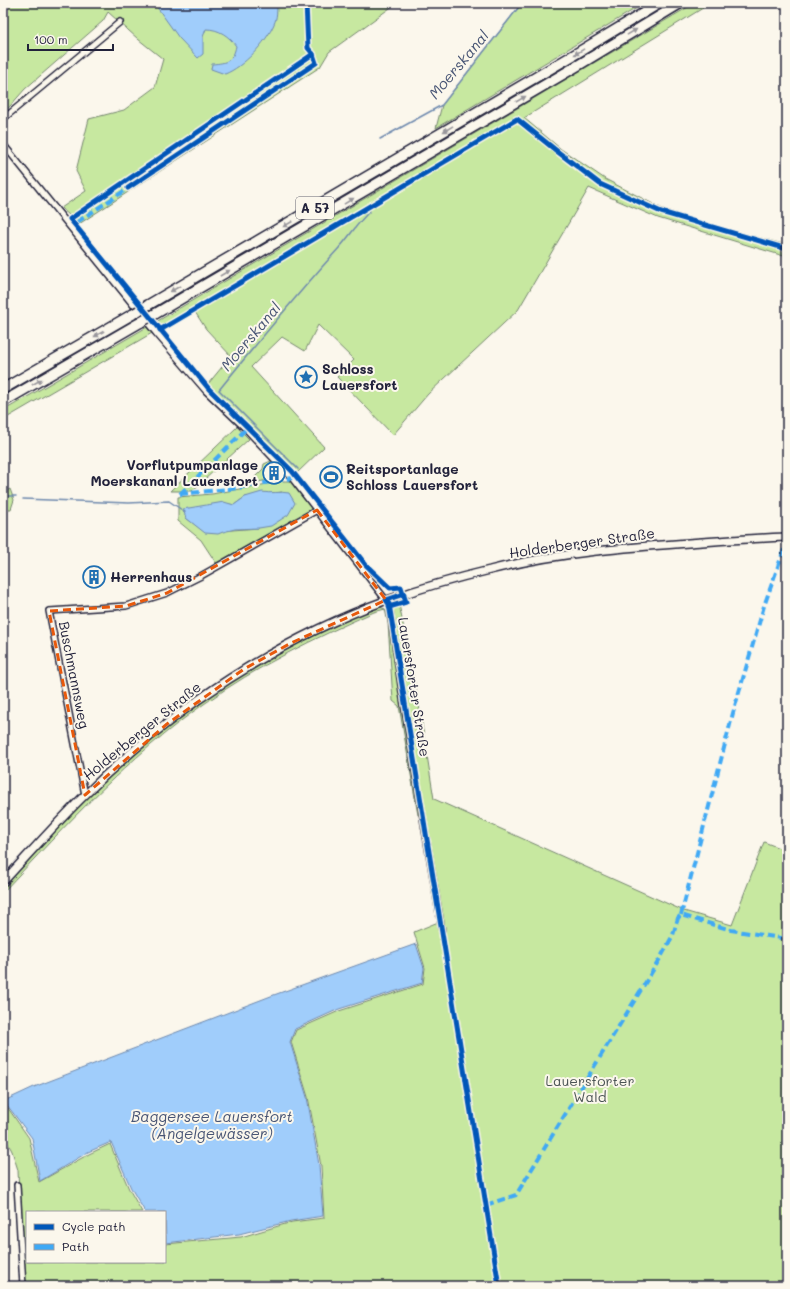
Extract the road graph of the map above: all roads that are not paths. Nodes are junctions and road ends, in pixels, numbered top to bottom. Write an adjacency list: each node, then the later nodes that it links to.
1 (660, 3): 6 (highway, A 57, one-way to 6, bridge)
2 (681, 3): 7 (highway, A 57, one-way to 2, bridge)
3 (120, 22): 4 (street)
4 (3, 119)
5 (3, 144): 8 (street, Lauersforter Straße)
6 (3, 390)
7 (3, 402)
8 (317, 510): 10 (street, Lauersforter Straße); 11 (street, Buschmannsweg)
9 (787, 537): 10 (main road, Holderberger Straße)
10 (386, 600): 11 (main road, Holderberger Straße); 13 (street, Lauersforter Straße)
11 (85, 795): 12 (main road, Holderberger Straße)
12 (3, 882)
13 (442, 931)
14 (17, 1186): 15 (street)
15 (23, 1286)

